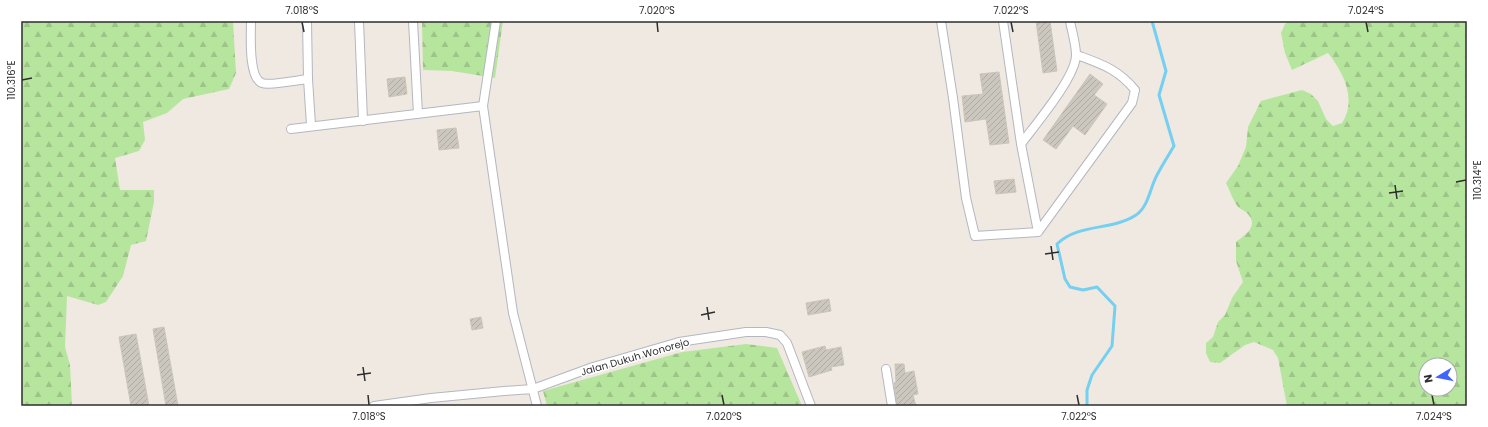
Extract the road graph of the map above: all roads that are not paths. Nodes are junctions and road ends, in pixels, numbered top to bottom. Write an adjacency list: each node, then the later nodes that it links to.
1 (251, 21): 10 (street)
2 (307, 21): 10 (street)
3 (359, 21): 13 (street)
4 (413, 21): 12 (street)
5 (496, 21): 11 (street)
6 (941, 21): 17 (street)
7 (1003, 21): 16 (street)
8 (1070, 21): 9 (street)
9 (1077, 55): 16 (street); 17 (street)
10 (308, 79): 14 (street)
11 (482, 106): 12 (street); 19 (street)
12 (418, 114): 13 (street)
13 (363, 120): 14 (street)
14 (311, 125): 15 (street)
15 (291, 129)
16 (1021, 144): 17 (street)
17 (1038, 232)
18 (886, 369): 23 (street)
19 (533, 390): 20 (street, Jalan Dukuh Wonorejo); 21 (street); 22 (street, Jalan Dukuh Wonorejo)
20 (374, 406)
21 (537, 406)
22 (811, 406)
23 (892, 406)

